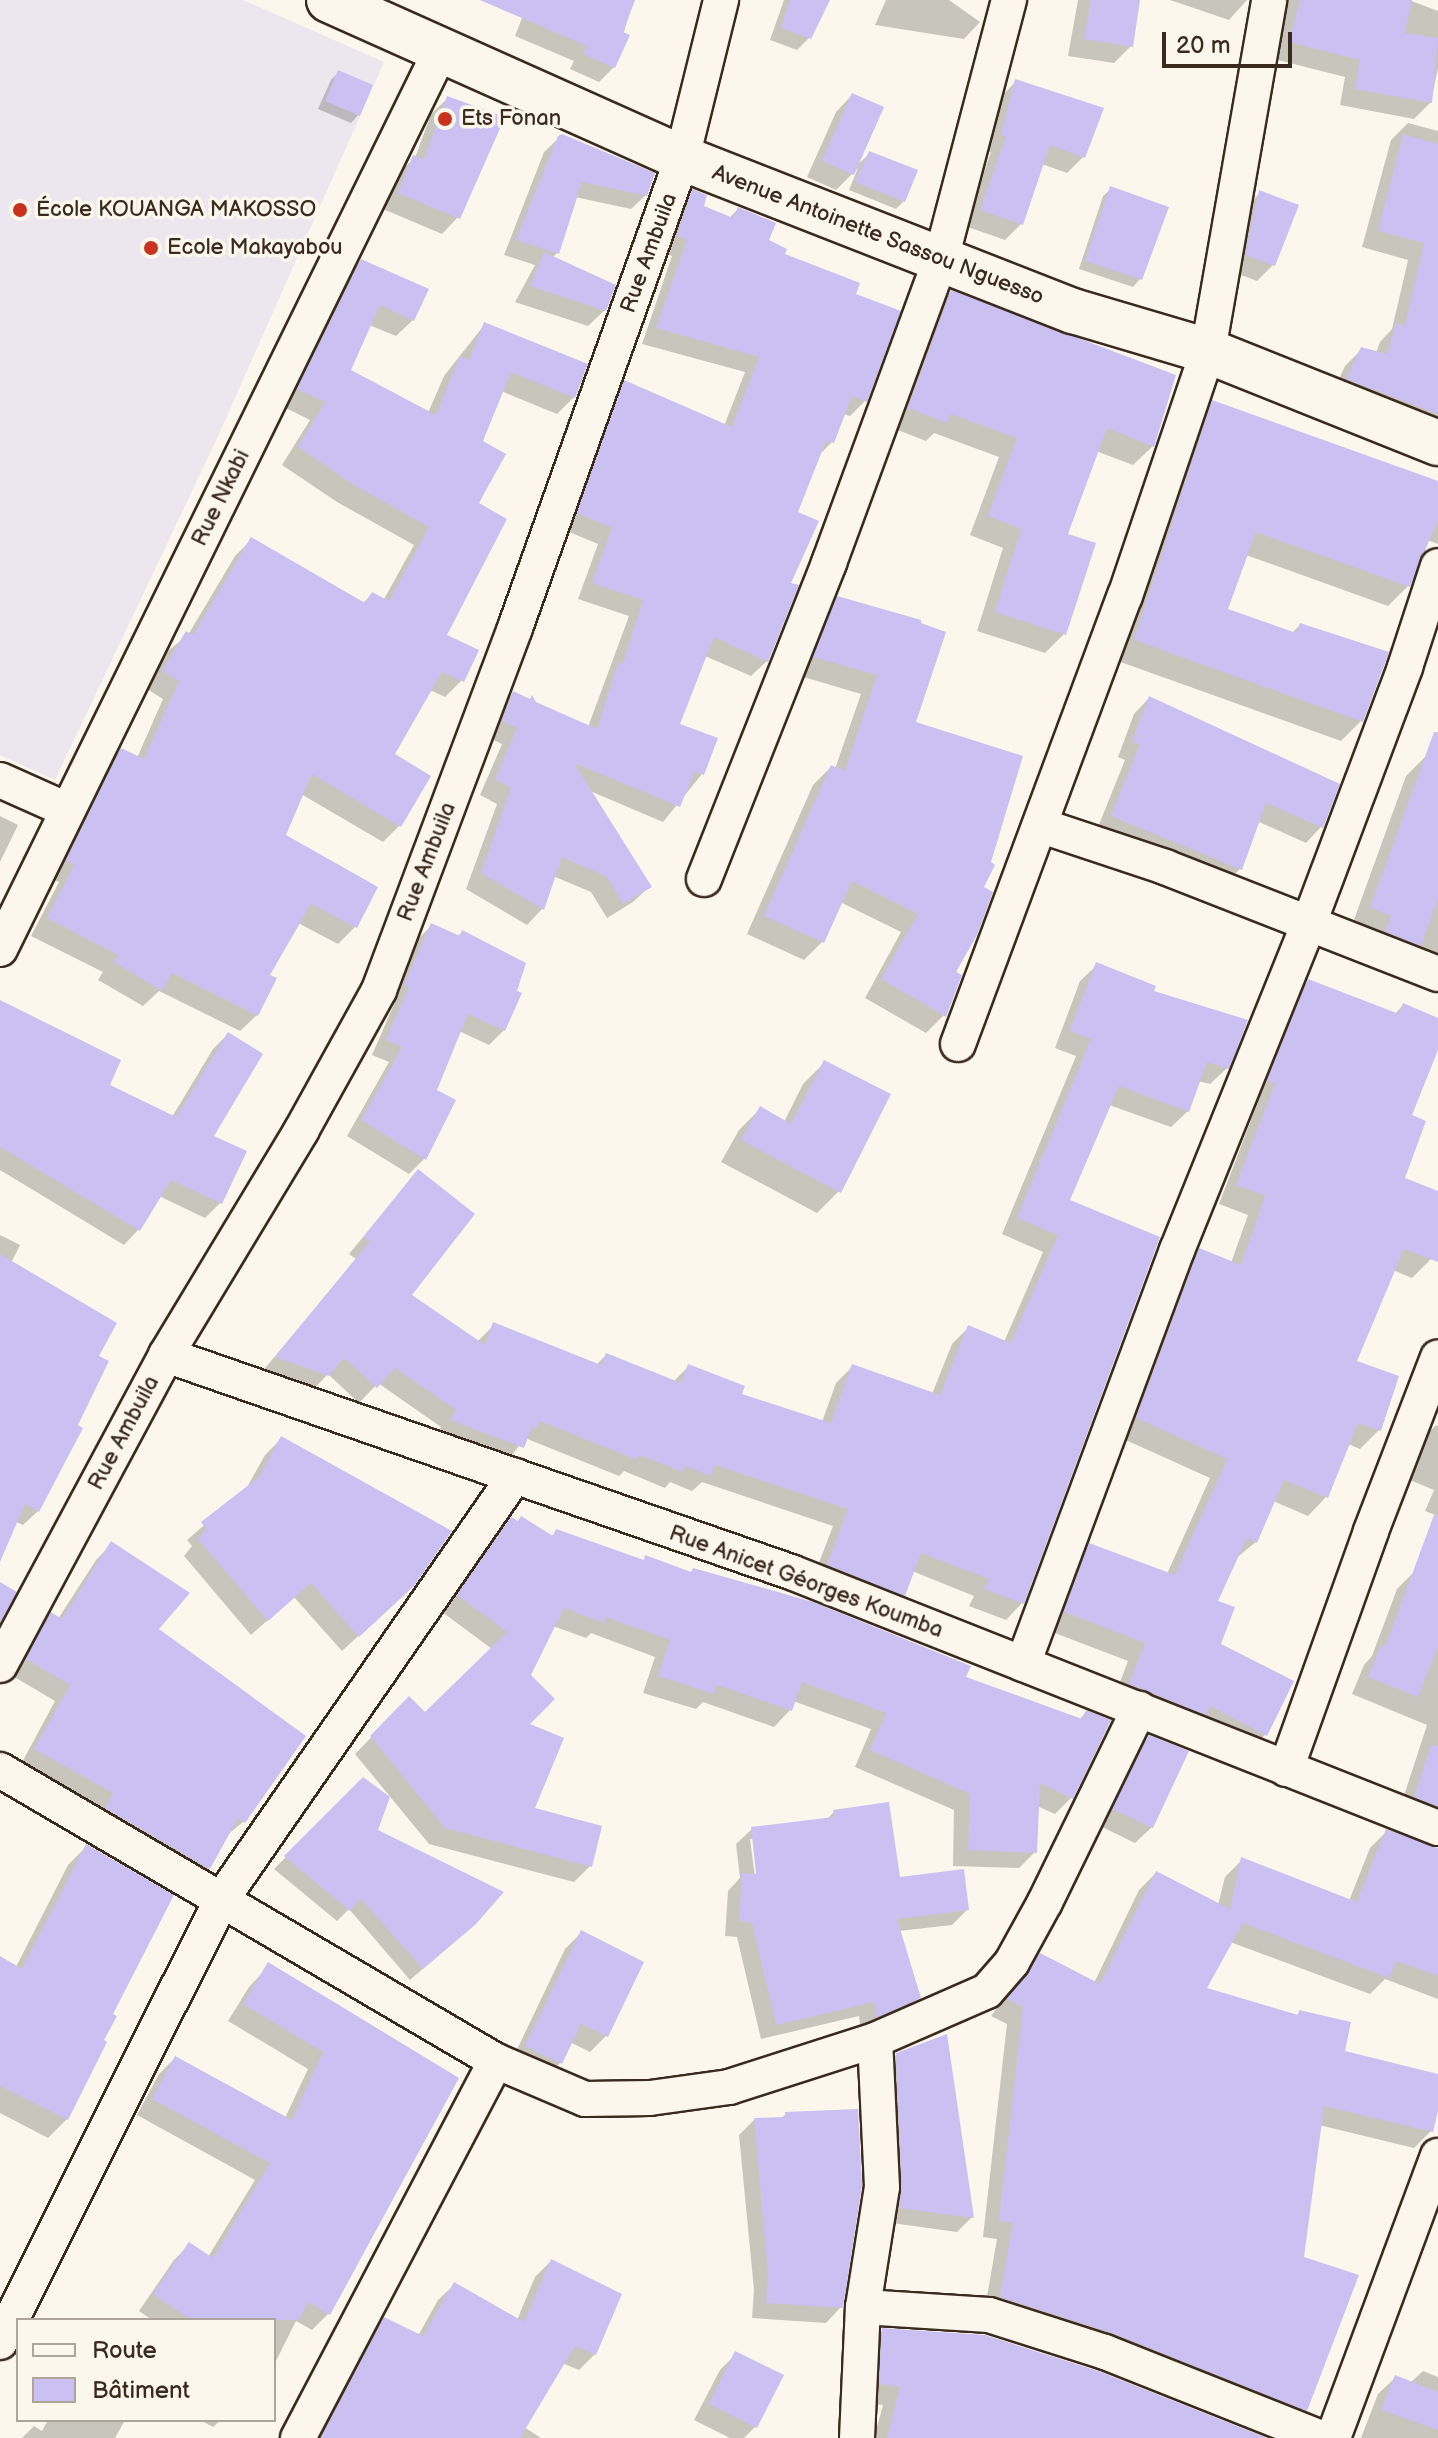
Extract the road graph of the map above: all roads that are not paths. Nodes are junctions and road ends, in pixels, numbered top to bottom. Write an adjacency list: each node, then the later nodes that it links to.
1 (329, 0): 5 (street, Avenue Antoinette Sassou Nguesso)
2 (721, 0): 6 (street, Rue Ambuila)
3 (1009, 0): 7 (street)
4 (1269, 0): 8 (street)
5 (442, 48): 6 (street, Avenue Antoinette Sassou Nguesso); 12 (street, Rue Nkabi)
6 (682, 158): 7 (street, Avenue Antoinette Sassou Nguesso); 19 (street, Rue Ambuila)
7 (941, 259): 8 (street, Avenue Antoinette Sassou Nguesso); 14 (street)
8 (1208, 351): 9 (street, Avenue Antoinette Sassou Nguesso); 13 (street)
9 (1438, 443)
10 (1438, 566): 15 (street)
11 (0, 780): 12 (street)
12 (67, 810): 16 (street, Rue Nkabi)
13 (1042, 826): 15 (street); 18 (street)
14 (704, 879)
15 (1309, 923): 17 (street); 22 (street)
16 (0, 949)
17 (1438, 974)
18 (958, 1044)
19 (166, 1355): 21 (street, Rue Anicet Géorges Koumba); 23 (street, Rue Ambuila)
20 (1438, 1357): 25 (street)
21 (515, 1476): 22 (street, Rue Anicet Géorges Koumba); 28 (street)
22 (1023, 1664): 24 (street, Rue Anicet Géorges Koumba)
23 (0, 1665)
24 (1139, 1709): 25 (street, Rue Anicet Géorges Koumba); 29 (street)
25 (1286, 1769): 27 (street, Rue Anicet Géorges Koumba)
26 (0, 1770): 28 (street)
27 (1438, 1828)
28 (221, 1900): 30 (street); 33 (street)
29 (875, 2040): 30 (street); 32 (street)
30 (496, 2061): 34 (street)
31 (1438, 2156): 37 (street)
32 (863, 2307): 35 (street); 36 (street)
33 (0, 2342)
34 (298, 2438)
35 (857, 2438)
36 (1321, 2438)
37 (1333, 2438)

